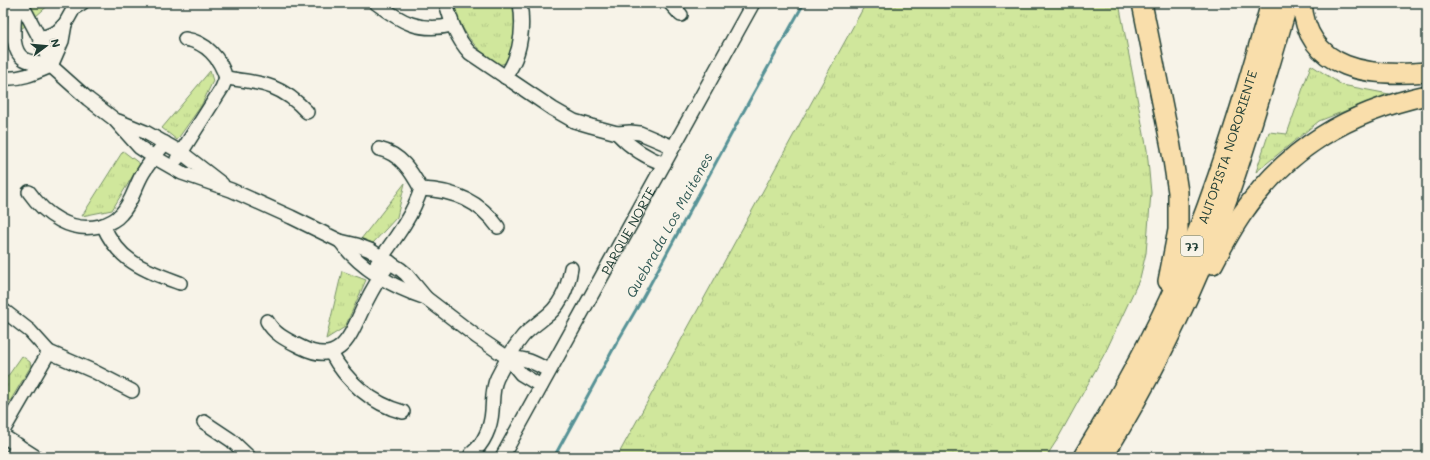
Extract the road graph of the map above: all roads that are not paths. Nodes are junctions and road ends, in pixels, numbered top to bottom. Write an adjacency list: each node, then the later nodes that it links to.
1 (15, 3): 18 (street)
2 (21, 3): 16 (street)
3 (82, 3): 14 (street)
4 (376, 3): 15 (street)
5 (446, 3): 15 (street)
6 (520, 3): 21 (street)
7 (670, 3): 13 (street)
8 (753, 3): 29 (street, PARQUE NORTE)
9 (1142, 3): 49 (highway)
10 (1271, 3): 49 (highway, AUTOPISTA NORORIENTE / 77)
11 (1288, 3): 48 (highway, AUTOPISTA NORORIENTE / 77)
12 (1302, 3): 20 (highway)
13 (681, 15)
14 (64, 24): 16 (street); 19 (street)
15 (452, 25): 21 (street)
16 (40, 39): 19 (street)
17 (185, 39): 23 (street)
18 (22, 58): 19 (street); 22 (street)
19 (51, 66): 22 (street); 26 (street)
20 (1427, 72)
21 (505, 77): 27 (street)
22 (3, 78)
23 (226, 78): 25 (street); 31 (street)
24 (1427, 95): 48 (highway)
25 (307, 112)
26 (114, 119): 28 (street); 32 (street)
27 (616, 133): 29 (street); 33 (street)
28 (165, 143): 31 (street); 32 (street)
29 (673, 147): 33 (street, PARQUE NORTE)
30 (379, 150): 35 (street)
31 (182, 153): 34 (street); 36 (street)
32 (154, 157): 34 (street); 38 (street)
33 (664, 164): 53 (street, PARQUE NORTE)
34 (172, 167): 36 (street)
35 (421, 189): 39 (street); 41 (street)
36 (231, 190): 40 (street)
37 (29, 192): 38 (street)
38 (103, 225): 44 (street)
39 (498, 227)
40 (340, 241): 41 (street); 43 (street)
41 (386, 260): 43 (street); 45 (street)
42 (571, 268): 52 (street)
43 (376, 274): 45 (street); 51 (street)
44 (180, 283)
45 (426, 298): 52 (street)
46 (3, 310): 50 (street)
47 (267, 322): 51 (street)
48 (1173, 330): 69 (highway, AUTOPISTA NORORIENTE / 77)
49 (1151, 337): 68 (highway, AUTOPISTA NORORIENTE / 77)
50 (50, 352): 55 (street); 58 (street)
51 (331, 353): 56 (street)
52 (508, 358): 53 (street); 54 (street); 62 (street)
53 (549, 371): 54 (street, PARQUE NORTE)
54 (541, 386): 67 (street, PARQUE NORTE)
55 (132, 392)
56 (403, 412)
57 (204, 422): 66 (street)
58 (3, 431)
59 (3, 436): 60 (street)
60 (18, 445): 64 (street); 65 (street)
61 (3, 454): 63 (street)
62 (471, 454)
63 (8, 457)
64 (12, 457)
65 (36, 457)
66 (249, 457)
67 (502, 457)
68 (1083, 457)
69 (1103, 457)

